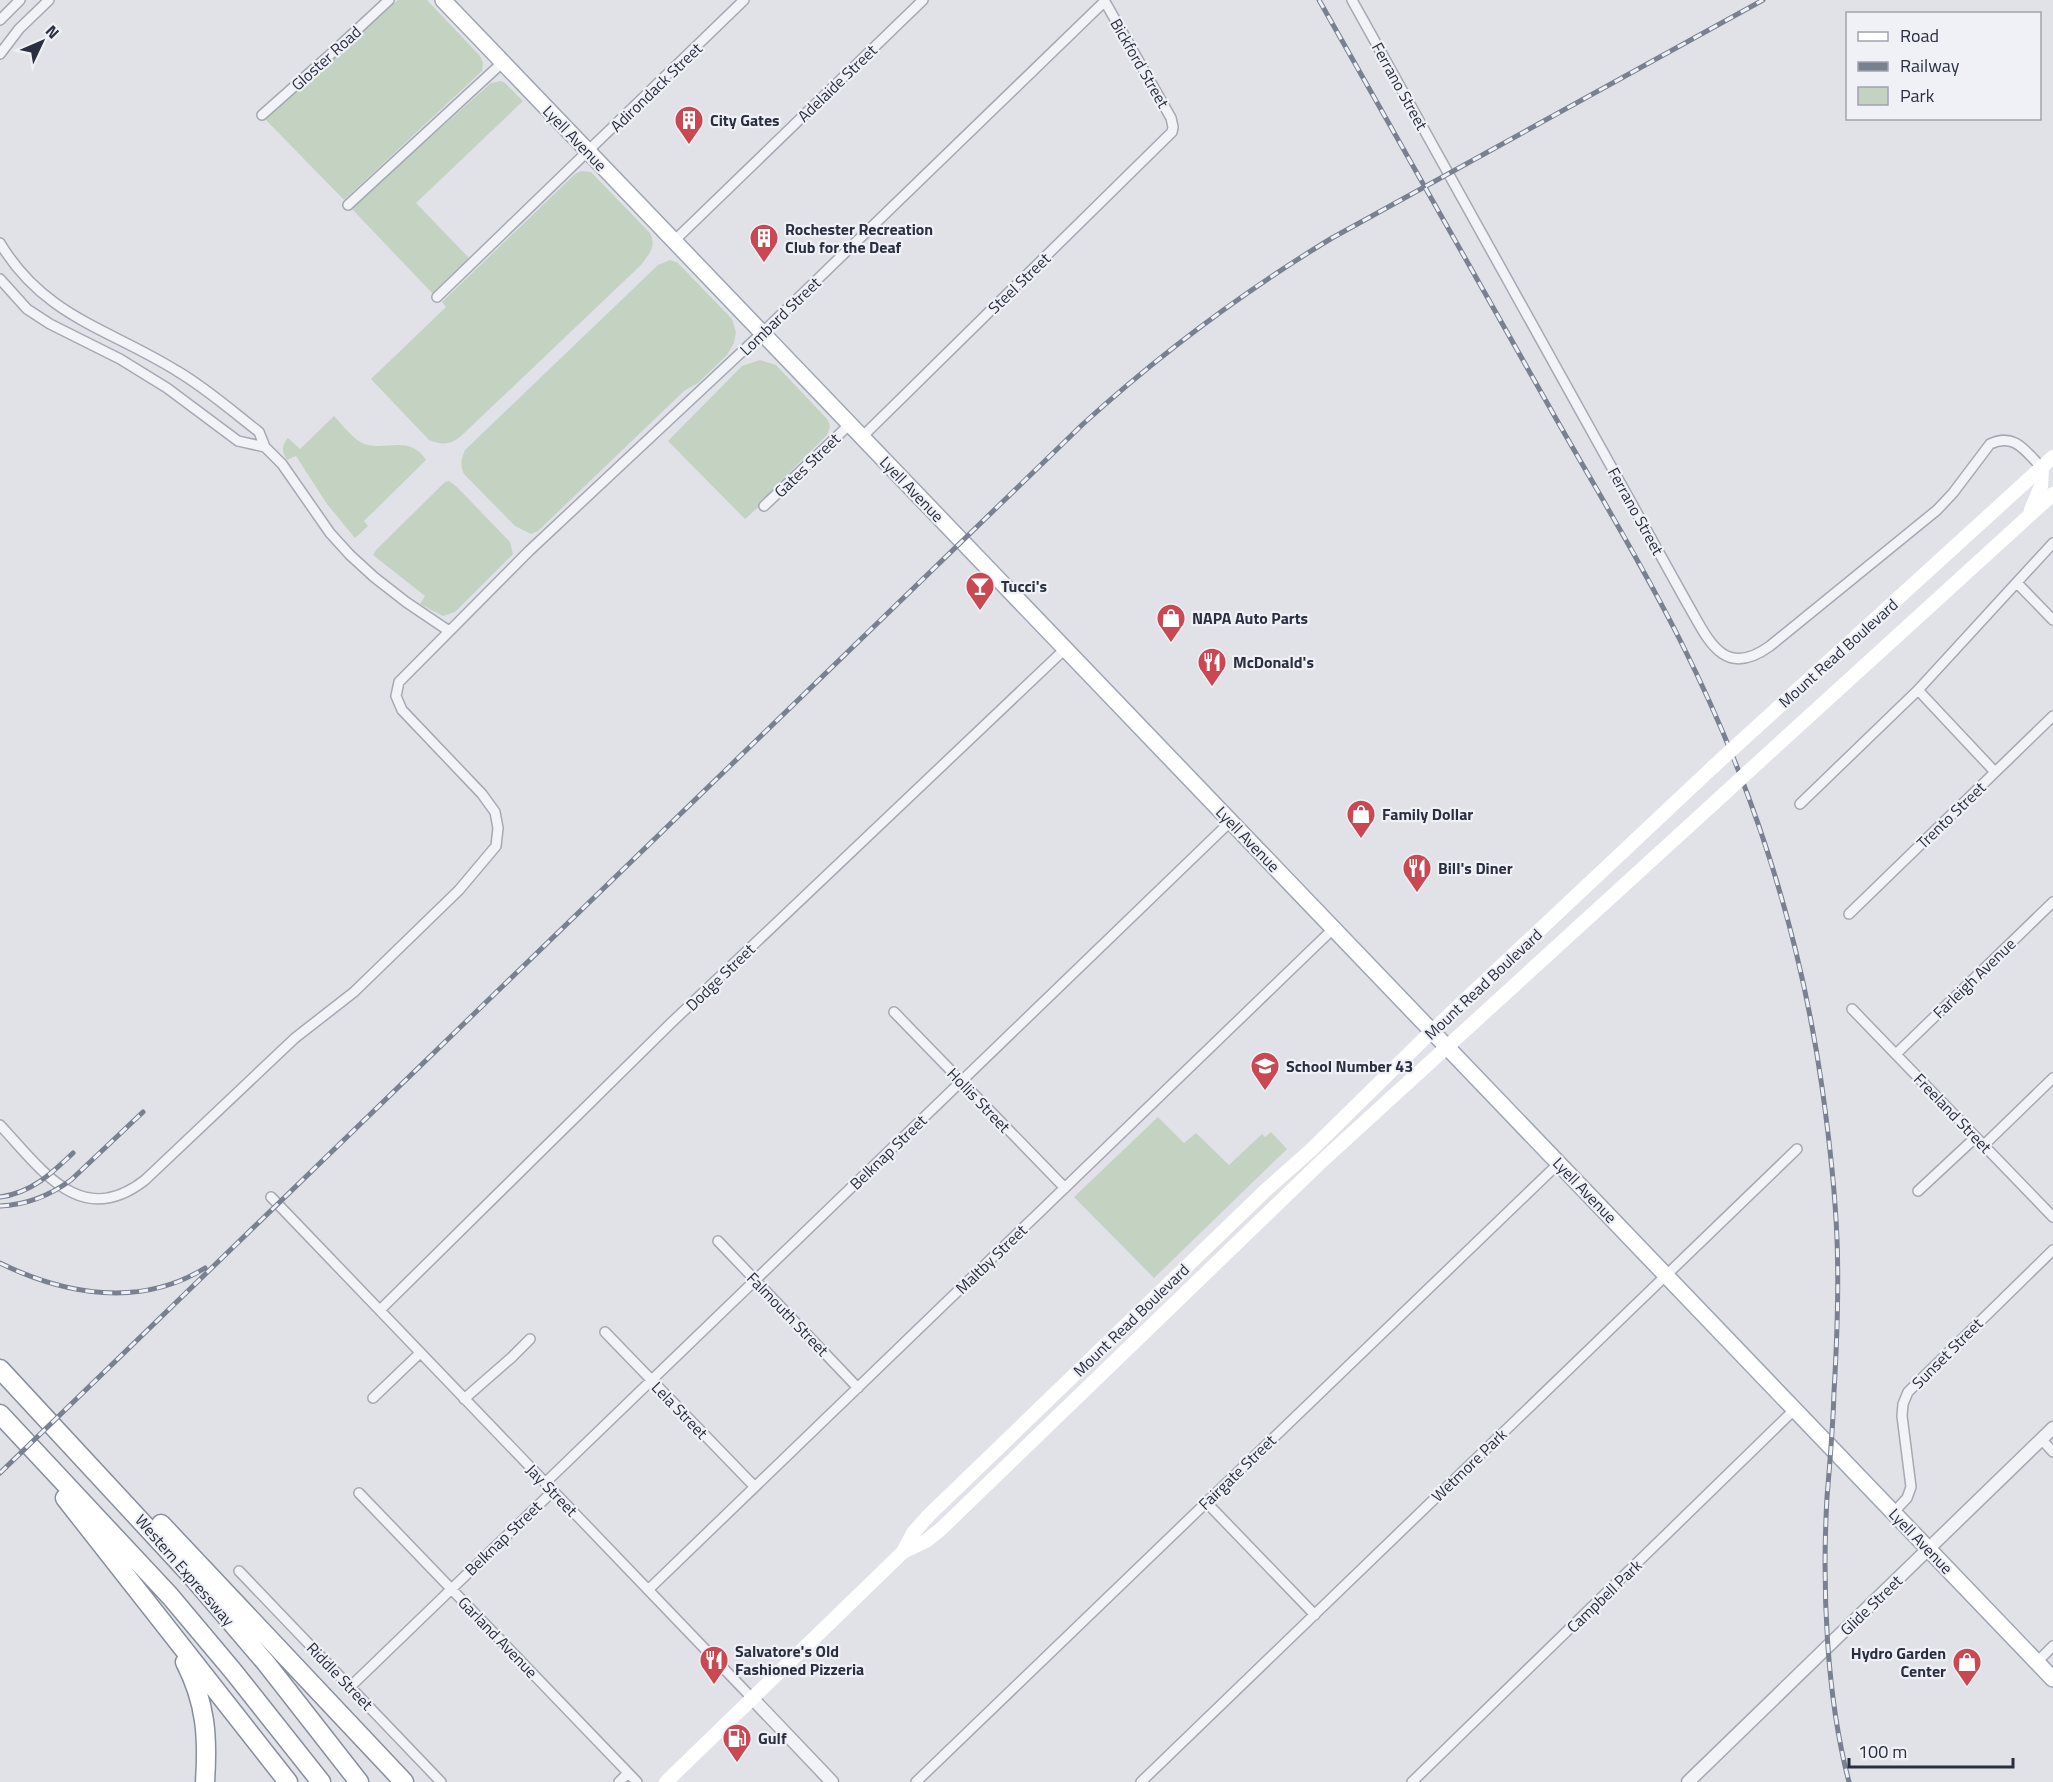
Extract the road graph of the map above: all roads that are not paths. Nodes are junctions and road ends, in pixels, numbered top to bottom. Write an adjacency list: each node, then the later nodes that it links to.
1 (20, 0): 9 (street)
2 (49, 0): 10 (street)
3 (389, 0): 12 (street, Gloster Road)
4 (443, 0): 11 (main road, Lyell Avenue)
5 (744, 0): 14 (street, Adirondack Street)
6 (923, 0): 16 (street, Adelaide Street)
7 (1104, 0): 13 (street, Bickford Street); 20 (street, Lombard Street)
8 (1352, 0): 25 (street, Ferrano Street)
9 (0, 20)
10 (0, 54)
11 (502, 62): 14 (main road, Lyell Avenue); 15 (street)
12 (262, 115)
13 (1173, 127): 22 (street, Steel Street)
14 (589, 152): 16 (main road, Lyell Avenue); 19 (street, Adirondack Street)
15 (348, 205)
16 (674, 241): 20 (main road, Lyell Avenue)
17 (0, 243): 23 (street)
18 (0, 279): 23 (street)
19 (437, 297)
20 (762, 333): 21 (main road, Lyell Avenue); 32 (street, Lombard Street)
21 (850, 424): 22 (main road, Lyell Avenue); 27 (street, Gates Street)
22 (862, 437): 33 (main road, Lyell Avenue)
23 (265, 447): 32 (street)
24 (2053, 457): 25 (main road, Mount Read Boulevard)
25 (2047, 467): 28 (main road); 44 (main road, Mount Read Boulevard, bridge)
26 (2053, 494): 28 (main road, Mount Read Boulevard)
27 (764, 506)
28 (2025, 520): 45 (main road, Mount Read Boulevard, bridge)
29 (2053, 543): 30 (street)
30 (2017, 583): 31 (street); 34 (street)
31 (2053, 620)
32 (449, 631): 49 (street, Lombard Street)
33 (1065, 649): 38 (main road, Lyell Avenue); 62 (street, Dodge Street)
34 (1918, 690): 36 (street); 37 (street)
35 (2053, 716): 36 (street, Trento Street)
36 (1995, 772): 40 (street, Trento Street)
37 (1800, 804)
38 (1231, 821): 41 (main road, Lyell Avenue); 48 (street, Belknap Street)
39 (2053, 902): 46 (street, Farleigh Avenue)
40 (1849, 914)
41 (1334, 928): 44 (main road, Lyell Avenue); 54 (street, Maltby Street)
42 (1852, 1009): 46 (street, Freeland Street)
43 (894, 1012): 48 (street, Hollis Street)
44 (1432, 1031): 45 (main road, Lyell Avenue); 84 (main road, Mount Read Boulevard)
45 (1447, 1047): 53 (main road, Lyell Avenue); 84 (main road, Mount Read Boulevard)
46 (1896, 1054): 50 (street, Freeland Street)
47 (2053, 1078): 51 (street)
48 (962, 1081): 54 (street, Hollis Street); 61 (street, Belknap Street)
49 (0, 1125)
50 (1976, 1137): 51 (street, Freeland Street); 55 (street)
51 (1984, 1145): 57 (street, Freeland Street)
52 (1797, 1149): 60 (street, Wetmore Park)
53 (1558, 1163): 60 (main road, Lyell Avenue); 81 (street, Fairgate Street)
54 (1065, 1188): 68 (street, Maltby Street)
55 (1918, 1191)
56 (272, 1197): 62 (street, Jay Street)
57 (2053, 1217)
58 (718, 1240): 61 (street, Falmouth Street)
59 (2053, 1250): 82 (street, Sunset Street)
60 (1666, 1275): 72 (main road, Lyell Avenue); 89 (street, Wetmore Park)
61 (756, 1280): 67 (street, Belknap Street); 68 (street, Falmouth Street)
62 (380, 1310): 65 (street, Jay Street)
63 (605, 1332): 67 (street, Lela Street)
64 (530, 1339): 70 (street)
65 (420, 1353): 69 (street); 70 (street, Jay Street)
66 (0, 1370): 71 (highway, Western Expressway)
67 (652, 1380): 77 (street, Belknap Street); 78 (street, Lela Street)
68 (858, 1388): 78 (street, Maltby Street)
69 (374, 1398)
70 (464, 1399): 77 (street, Jay Street)
71 (29, 1400): 99 (highway, Western Expressway); 100 (highway)
72 (1795, 1409): 82 (main road, Lyell Avenue); 108 (street, Campbell Park)
73 (0, 1414): 88 (highway); 98 (highway, Western Expressway)
74 (2053, 1428): 75 (street, Glide Street)
75 (2041, 1439): 76 (street); 83 (street, Glide Street)
76 (2053, 1452)
77 (545, 1483): 79 (street, Jay Street)
78 (755, 1487): 87 (street, Maltby Street)
79 (553, 1491): 86 (street, Belknap Street); 87 (street, Jay Street)
80 (359, 1493): 86 (street, Garland Avenue)
81 (1206, 1502): 89 (street); 106 (street, Fairgate Street)
82 (1894, 1512): 83 (main road, Lyell Avenue)
83 (1929, 1548): 91 (main road, Lyell Avenue); 109 (street, Glide Street)
84 (903, 1552): 94 (main road, Mount Read Boulevard)
85 (239, 1571): 93 (street, Riddle Street)
86 (451, 1588): 93 (street, Belknap Street); 95 (street, Garland Avenue)
87 (648, 1590): 94 (street, Jay Street)
88 (153, 1609): 96 (highway); 97 (highway)
89 (1315, 1615): 107 (street, Wetmore Park)
90 (2053, 1646): 91 (street)
91 (2037, 1662): 92 (main road, Lyell Avenue)
92 (2053, 1679)
93 (350, 1687): 101 (street, Riddle Street)
94 (752, 1698): 104 (main road, Mount Read Boulevard); 105 (street, Jay Street)
95 (628, 1773): 102 (street); 103 (street, Garland Avenue)
96 (205, 1782)
97 (288, 1782)
98 (321, 1782)
99 (358, 1782)
100 (404, 1782)
101 (441, 1782)
102 (619, 1782)
103 (637, 1782)
104 (666, 1782)
105 (832, 1782)
106 (916, 1782)
107 (1141, 1782)
108 (1412, 1782)
109 (1688, 1782)

